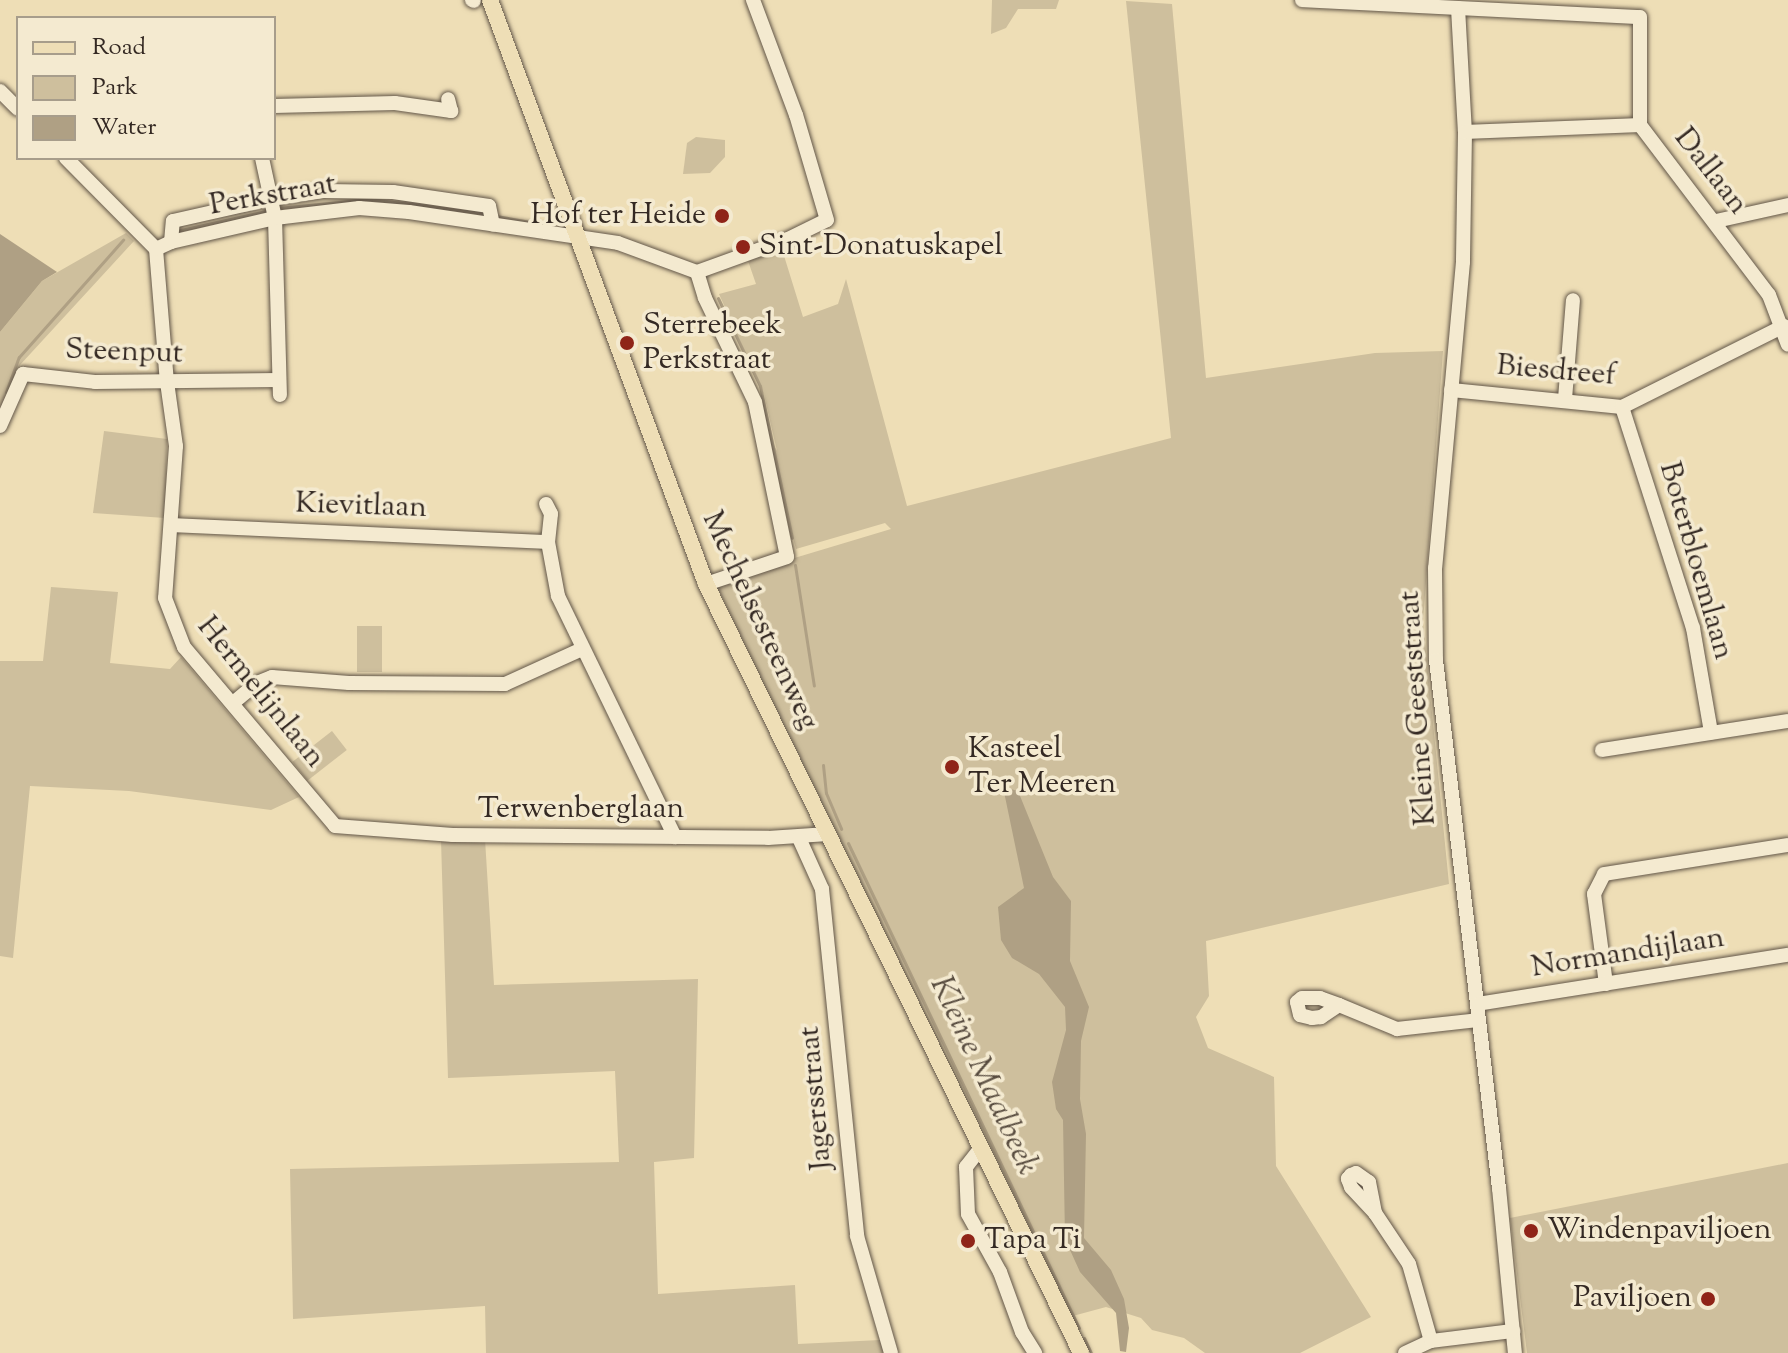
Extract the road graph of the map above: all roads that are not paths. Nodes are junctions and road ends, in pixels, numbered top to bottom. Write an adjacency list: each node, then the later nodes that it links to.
1 (482, 0): 19 (main road, Mechelsesteenweg)
2 (753, 0): 22 (street)
3 (1302, 0): 4 (street)
4 (1402, 2): 5 (street)
5 (1458, 8): 10 (street, Dallaan); 11 (street, Kleine Geeststraat)
6 (0, 91): 9 (street)
7 (448, 99): 8 (street)
8 (276, 106)
9 (16, 107)
10 (1640, 125): 11 (street); 17 (street, Dallaan)
11 (1465, 132): 27 (street, Kleine Geeststraat)
12 (68, 160): 21 (street)
13 (262, 160): 14 (street, Steenput)
14 (271, 199): 16 (street, Steenput); 18 (street); 20 (street)
15 (1788, 205): 17 (street)
16 (275, 218): 18 (street, Perkstraat); 20 (street, Perkstraat); 26 (street, Steenput)
17 (1716, 221): 24 (street, Dallaan)
18 (493, 225): 19 (street, Perkstraat)
19 (576, 237): 22 (street, Perkstraat); 34 (main road, Mechelsesteenweg)
20 (171, 242): 21 (street, Perkstraat)
21 (156, 249): 26 (street, Hermelijnlaan)
22 (697, 272): 34 (street)
23 (1573, 300): 28 (street)
24 (1784, 326): 25 (street, Dallaan); 29 (street, Biesdreef)
25 (1788, 345)
26 (167, 382): 30 (street, Steenput); 32 (street, Hermelijnlaan)
27 (1451, 390): 28 (street, Biesdreef); 47 (street, Kleine Geeststraat)
28 (1565, 399): 29 (street, Biesdreef)
29 (1622, 407): 38 (street, Boterbloemlaan)
30 (0, 426)
31 (546, 504): 33 (street)
32 (172, 525): 33 (street, Kievitlaan); 36 (street, Hermelijnlaan)
33 (548, 542): 35 (street)
34 (706, 584): 41 (main road, Mechelsesteenweg)
35 (582, 649): 36 (street); 42 (street)
36 (233, 703): 40 (street, Hermelijnlaan)
37 (1788, 721): 38 (street)
38 (1711, 732): 39 (street)
39 (1602, 750)
40 (335, 826): 42 (street, Terwenberglaan)
41 (828, 834): 43 (street, Terwenberglaan); 50 (main road, Mechelsesteenweg)
42 (675, 837): 43 (street, Terwenberglaan)
43 (799, 838): 55 (street, Jagersstraat)
44 (1788, 845): 46 (street)
45 (1788, 955): 46 (street, Normandijlaan)
46 (1606, 984): 47 (street, Normandijlaan)
47 (1477, 1004): 49 (street, Kleine Geeststraat)
48 (1339, 1005): 49 (street)
49 (1478, 1020): 53 (street, Kleine Geeststraat)
50 (980, 1149): 52 (main road, Mechelsesteenweg); 56 (street)
51 (1375, 1213): 54 (street)
52 (1026, 1245): 57 (main road, Mechelsesteenweg); 58 (main road, Mechelsesteenweg)
53 (1513, 1331): 54 (street); 60 (street, Kleine Geeststraat)
54 (1431, 1341): 59 (street)
55 (891, 1353)
56 (1035, 1353)
57 (1072, 1353)
58 (1081, 1353)
59 (1405, 1353)
60 (1515, 1353)

